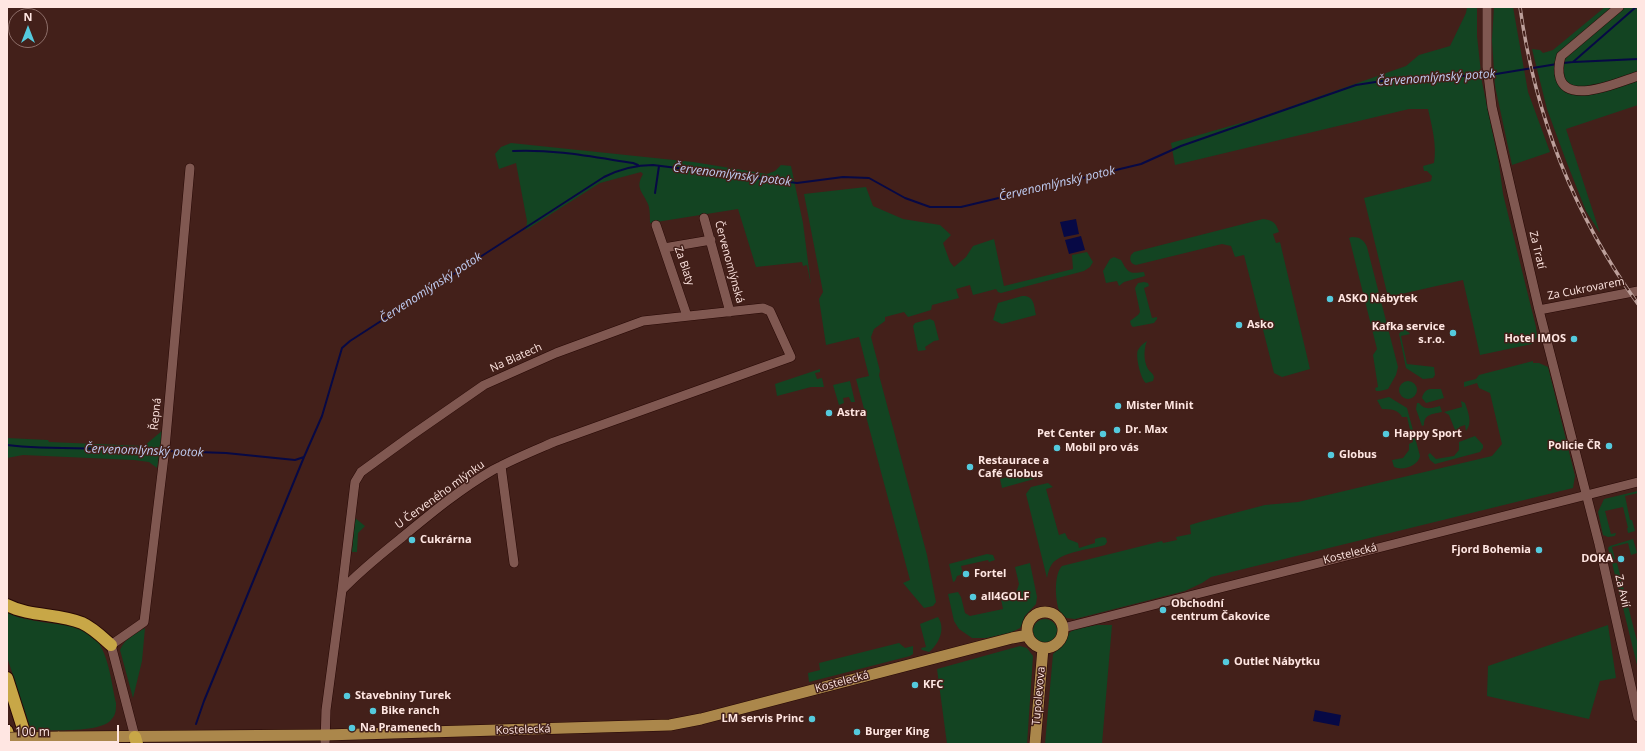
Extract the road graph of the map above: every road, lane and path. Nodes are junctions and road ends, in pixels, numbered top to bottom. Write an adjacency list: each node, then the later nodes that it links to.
1 (1487, 7): 10 (street, Za Tratí)
2 (1619, 7): 3 (street)
3 (1638, 76)
4 (190, 168): 22 (street, Řepná)
5 (704, 218): 7 (street, Červenomlýnská)
6 (656, 225): 8 (street, Za Blaty)
7 (711, 240): 8 (street); 11 (street, Červenomlýnská)
8 (664, 248): 12 (street, Za Blaty)
9 (1638, 291): 10 (street, Za Cukrovarem)
10 (1539, 310): 16 (street, Za Tratí)
11 (730, 312): 12 (street, Na Blatech); 13 (street, Na Blatech)
12 (687, 316): 18 (street, Na Blatech)
13 (792, 357): 14 (street, U Červeného mlýnku)
14 (501, 466): 17 (street); 18 (street, U Červeného mlýnku)
15 (1638, 482): 16 (street, Kostelecká)
16 (1586, 495): 20 (street, Kostelecká); 25 (street, Za Avií)
17 (514, 563)
18 (342, 590): 28 (street)
19 (7, 606): 22 (highway)
20 (1063, 628): 21 (main road); 23 (main road)
21 (1028, 635): 23 (main road); 28 (main road, Kostelecká)
22 (111, 645): 29 (street)
23 (1043, 648): 32 (main road, Tupolevova)
24 (7, 678): 31 (highway)
25 (1638, 717)
26 (7, 730): 30 (highway)
27 (7, 738): 29 (main road, Kostelecká, bridge)
28 (325, 739): 29 (main road, Kostelecká)
29 (136, 740)
30 (11, 744)
31 (28, 744)
32 (1035, 744)

